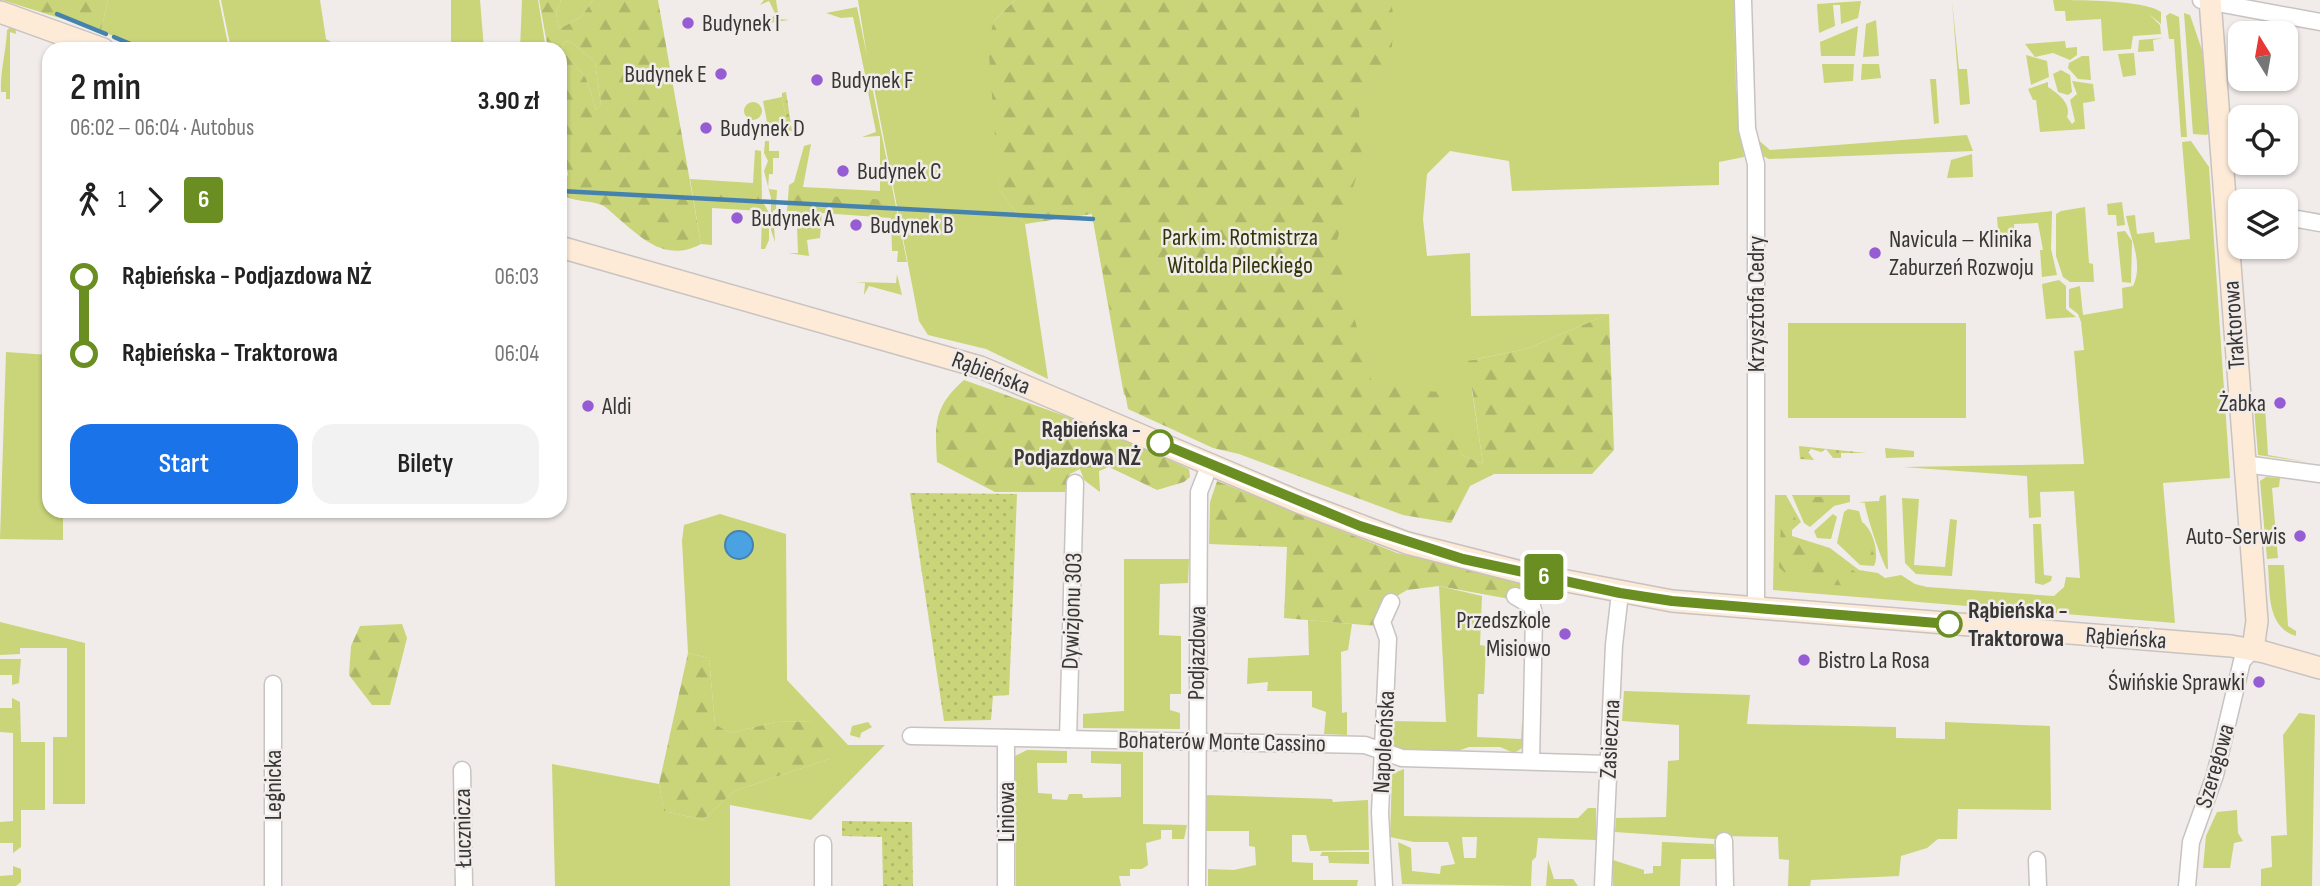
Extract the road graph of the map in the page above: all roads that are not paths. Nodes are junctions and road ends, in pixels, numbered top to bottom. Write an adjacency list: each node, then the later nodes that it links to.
1 (1743, 0): 18 (street, Krzysztofa Cedry)
2 (2207, 1): 4 (street); 6 (street, Traktorowa)
3 (0, 12): 5 (street)
4 (2320, 22)
5 (84, 42)
6 (2231, 189)
7 (2298, 219): 8 (street)
8 (2320, 223)
9 (567, 249): 11 (street, Rąbieńska)
10 (2235, 259): 12 (street, Traktorowa)
11 (1210, 464): 15 (street, Rąbieńska); 25 (street, Podjazdowa)
12 (2244, 464): 13 (street); 19 (street, Traktorowa)
13 (2320, 474)
14 (1075, 483): 24 (street, Dywizjonu 303)
15 (1620, 593): 18 (street, Rąbieńska); 28 (street, Zasieczna)
16 (1515, 596): 27 (street)
17 (1391, 602): 26 (street, Napoleońska)
18 (1756, 609): 19 (street, Rąbieńska)
19 (2253, 649): 20 (street, Rąbieńska); 42 (street, Szeregowa)
20 (2320, 668)
21 (273, 684): 33 (street, Legnicka)
22 (911, 736): 23 (street, Bohaterów Monte Cassino)
23 (1006, 738): 24 (street, Bohaterów Monte Cassino); 36 (street, Liniowa)
24 (1068, 739): 25 (street, Bohaterów Monte Cassino)
25 (1196, 742): 26 (street, Bohaterów Monte Cassino); 37 (street, Podjazdowa)
26 (1384, 752): 27 (street, Bohaterów Monte Cassino); 38 (street, Napoleońska)
27 (1531, 761): 28 (street, Bohaterów Monte Cassino)
28 (1609, 764): 39 (street, Zasieczna)
29 (462, 770): 34 (street, Łucznicza)
30 (1724, 841): 40 (street)
31 (823, 844): 35 (street)
32 (2037, 860): 41 (street)
33 (273, 886)
34 (464, 886)
35 (823, 886)
36 (1006, 886)
37 (1197, 886)
38 (1384, 886)
39 (1603, 886)
40 (1725, 886)
41 (2038, 886)
42 (2187, 886)

